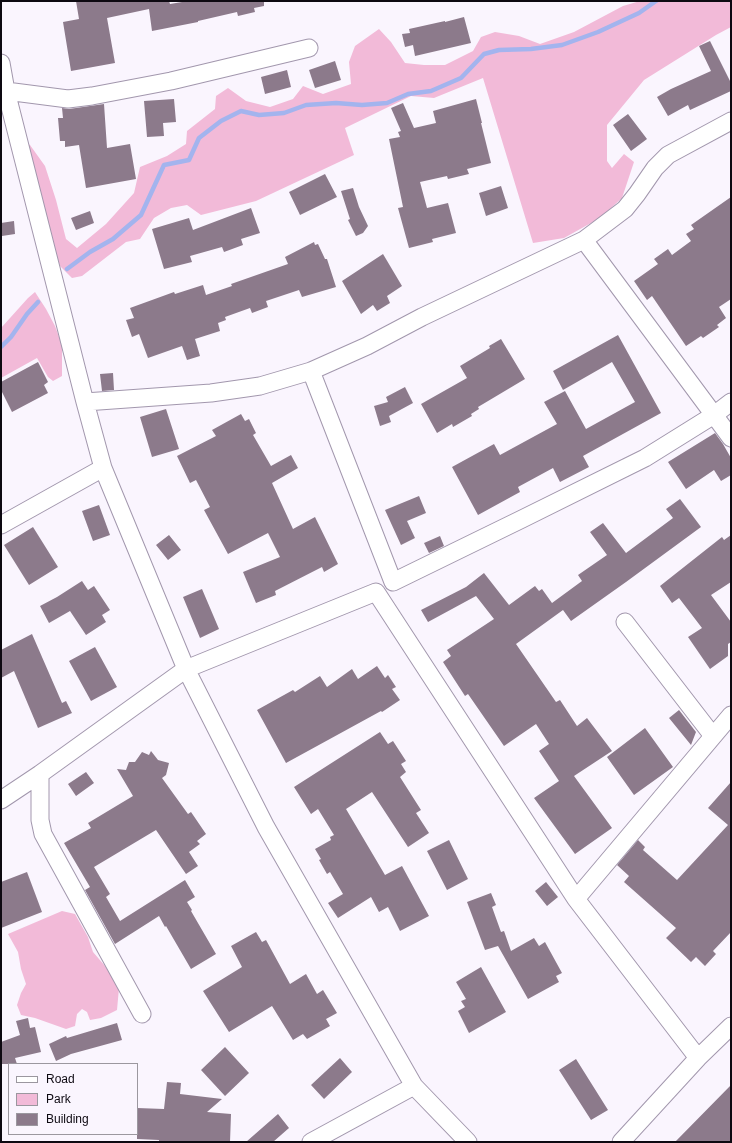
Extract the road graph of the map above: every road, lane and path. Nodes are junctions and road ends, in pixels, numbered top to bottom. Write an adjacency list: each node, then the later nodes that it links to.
1 (309, 48): 3 (street)
2 (1, 63): 3 (street)
3 (3, 91): 7 (street)
4 (731, 121): 5 (street)
5 (584, 240): 6 (street); 9 (street)
6 (311, 371): 7 (street); 13 (street)
7 (85, 402): 11 (street)
8 (731, 402): 9 (street)
9 (714, 415): 10 (street); 13 (street)
10 (731, 438)
11 (103, 468): 12 (street); 16 (street)
12 (1, 525)
13 (393, 582): 14 (street)
14 (376, 592): 16 (street); 21 (street)
15 (625, 622): 18 (street)
16 (186, 669): 19 (street); 25 (street)
17 (731, 715): 18 (street)
18 (713, 736): 21 (street)
19 (40, 774): 20 (street); 22 (street)
20 (1, 800)
21 (576, 898): 24 (street)
22 (142, 1014)
23 (731, 1026): 24 (street)
24 (698, 1058): 28 (street)
25 (414, 1086): 26 (street); 27 (street)
26 (311, 1142)
27 (468, 1142)
28 (620, 1142)

